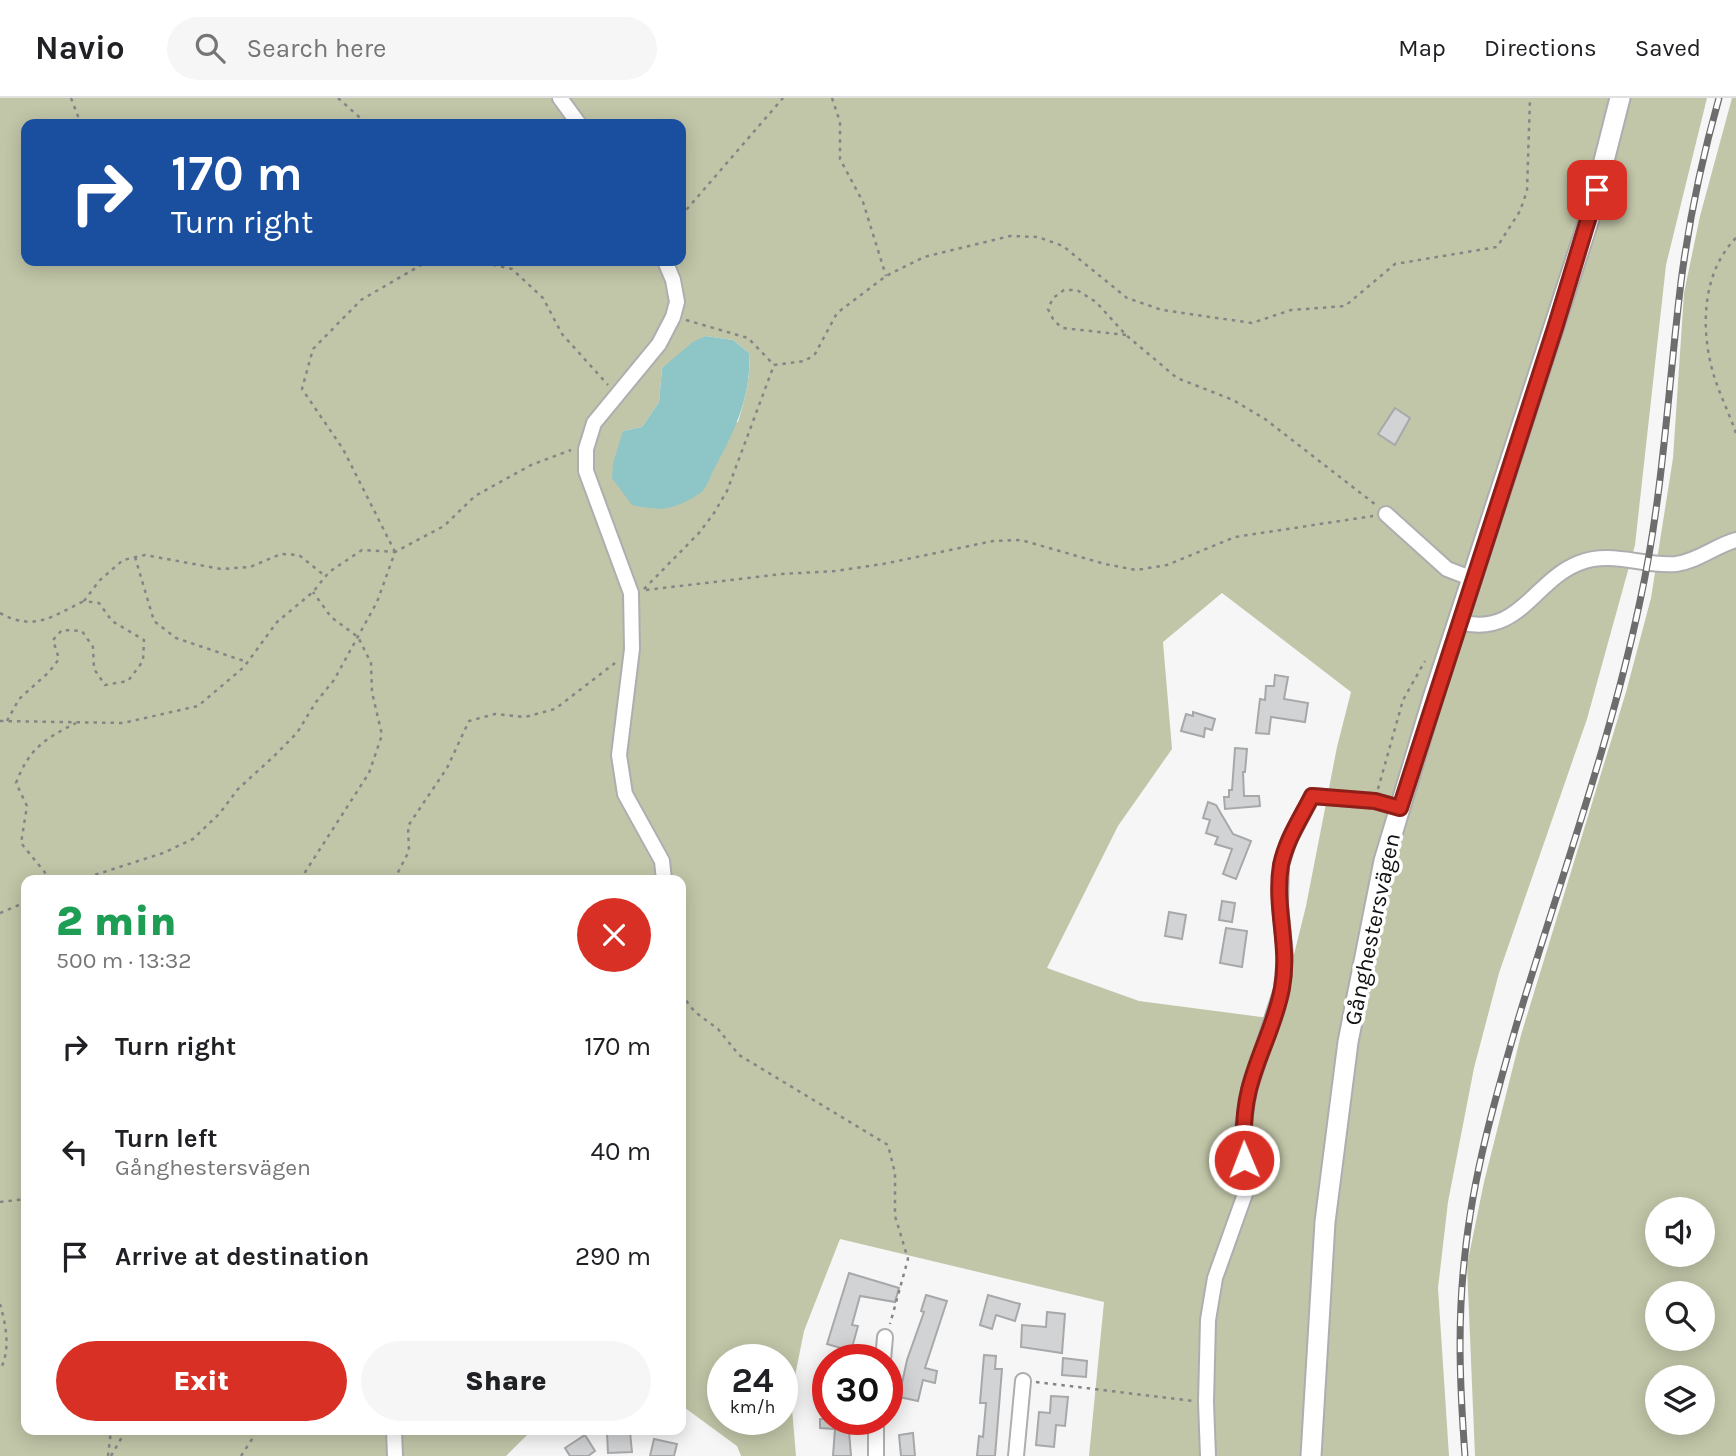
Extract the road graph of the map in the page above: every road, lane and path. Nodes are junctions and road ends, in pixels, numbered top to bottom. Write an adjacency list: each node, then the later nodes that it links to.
1 (71, 98): 8 (path)
2 (338, 98): 9 (path)
3 (560, 98): 10 (street)
4 (783, 98): 11 (path)
5 (832, 98): 16 (path)
6 (1530, 98): 16 (path)
7 (1620, 98): 28 (street, Gånghestersvägen)
8 (79, 119)
9 (362, 119)
10 (575, 119)
11 (686, 210)
12 (1736, 238): 21 (path)
13 (420, 266): 25 (path)
14 (498, 266): 20 (path)
15 (667, 266): 17 (street)
16 (886, 276): 19 (path)
17 (673, 317): 19 (path); 20 (street)
18 (1126, 335): 18 (path); 23 (path)
19 (774, 365): 23 (path)
20 (617, 394): 22 (street)
21 (1736, 433)
22 (586, 449): 25 (path); 34 (street)
23 (1386, 514): 28 (street)
24 (1736, 540): 32 (street)
25 (396, 552): 27 (path); 33 (path)
26 (135, 557): 27 (path); 30 (path); 35 (path)
27 (325, 576): 29 (path)
28 (1473, 579): 32 (street, Gånghestersvägen)
29 (313, 592): 33 (path); 35 (path)
30 (84, 601): 31 (path); 37 (path)
31 (0, 613)
32 (1459, 622): 39 (street, Gånghestersvägen)
33 (358, 637): 41 (path); 42 (path)
34 (632, 649): 43 (path); 44 (street)
35 (247, 663): 38 (path)
36 (0, 721): 37 (path)
37 (7, 722): 38 (path)
38 (78, 722): 40 (path)
39 (1400, 808): 55 (street); 67 (street, Gånghestersvägen)
40 (47, 875)
41 (95, 875)
42 (303, 875)
43 (397, 875)
44 (663, 875)
45 (21, 904): 46 (path)
46 (0, 913)
47 (686, 1000): 51 (path)
48 (21, 1200): 49 (path)
49 (0, 1202)
50 (0, 1304): 53 (path)
51 (885, 1337): 52 (street)
52 (884, 1344)
53 (0, 1370)
54 (1023, 1381): 55 (path); 65 (street)
55 (1206, 1402): 66 (street)
56 (111, 1435): 61 (path)
57 (123, 1435): 61 (path)
58 (255, 1435): 62 (path)
59 (394, 1435): 63 (street)
60 (876, 1435): 64 (street)
61 (109, 1456)
62 (241, 1456)
63 (395, 1456)
64 (876, 1456)
65 (1016, 1456)
66 (1208, 1456)
67 (1311, 1456)

